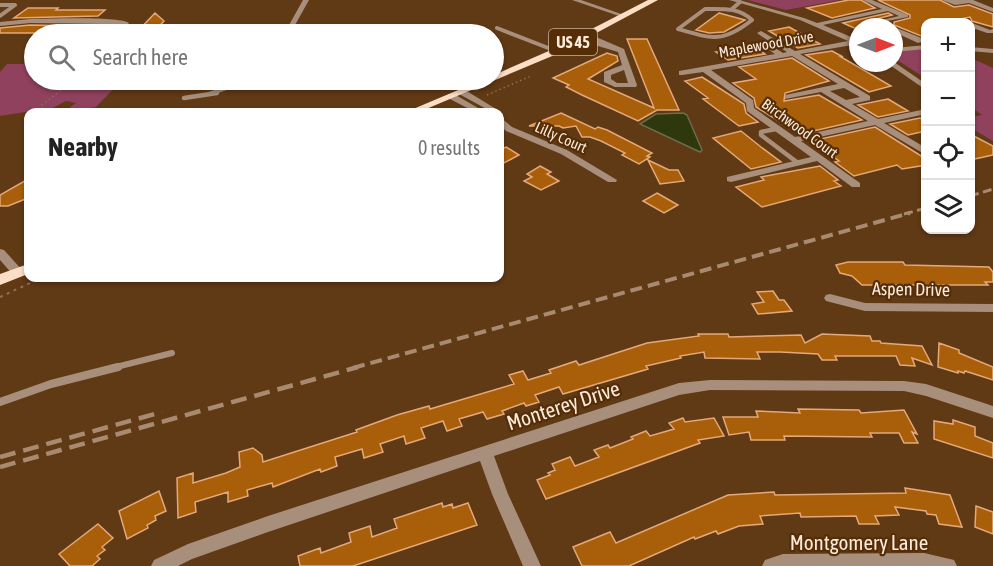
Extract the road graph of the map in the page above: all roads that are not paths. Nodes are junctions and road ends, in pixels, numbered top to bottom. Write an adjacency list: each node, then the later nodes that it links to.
1 (575, 0): 14 (street)
2 (654, 0): 14 (main road, US 45)
3 (866, 0): 10 (street)
4 (945, 0): 6 (street)
5 (736, 1): 9 (lane); 23 (street)
6 (969, 1): 11 (street)
7 (307, 3): 21 (street)
8 (0, 5): 13 (lane)
9 (732, 9): 9 (lane)
10 (889, 9): 12 (street); 16 (street)
11 (993, 10)
12 (861, 15): 15 (street); 23 (street)
13 (0, 16)
14 (624, 16): 29 (main road, US 45)
15 (869, 18)
16 (897, 18)
17 (108, 22): 19 (street); 20 (street)
18 (975, 22): 22 (street)
19 (0, 24)
20 (125, 24)
21 (293, 24)
22 (993, 24)
23 (816, 25): 30 (street)
24 (975, 25): 26 (street)
25 (504, 31): 37 (lane)
26 (993, 31)
27 (761, 33): 31 (street)
28 (903, 34): 33 (street)
29 (583, 37): 37 (main road, US 45); 41 (street)
30 (849, 39)
31 (775, 41): 39 (street); 40 (street)
32 (849, 43): 39 (street, Maplewood Drive)
33 (921, 43)
34 (921, 44): 35 (street)
35 (903, 48)
36 (975, 49): 38 (street)
37 (556, 51): 44 (main road, US 45)
38 (993, 51)
39 (794, 53): 40 (street, Maplewood Drive); 47 (street)
40 (781, 55): 42 (street, Maplewood Drive)
41 (627, 66)
42 (704, 69): 45 (street, Maplewood Drive); 62 (street, Birchwood Court)
43 (903, 72): 46 (street)
44 (504, 74)
45 (682, 74)
46 (921, 84)
47 (844, 85): 50 (street); 55 (street)
48 (224, 90): 54 (lane)
49 (467, 90): 51 (main road, US 45)
50 (823, 90): 53 (street); 55 (street)
51 (462, 92): 52 (main road, US 45); 58 (street)
52 (452, 96): 56 (main road, US 45); 57 (street)
53 (788, 97)
54 (184, 98)
55 (846, 103): 60 (street)
56 (421, 108)
57 (474, 108)
58 (491, 108)
59 (921, 112): 60 (street)
60 (877, 122): 64 (street); 65 (street)
61 (504, 123): 70 (street, Lilly Court)
62 (776, 129): 64 (street, Birchwood Court); 68 (lane)
63 (921, 140): 65 (street)
64 (795, 141): 67 (street, Birchwood Court)
65 (912, 143): 66 (street)
66 (921, 149)
67 (818, 158): 68 (street); 71 (street, Birchwood Court)
68 (798, 163): 69 (street)
69 (730, 179)
70 (612, 180)
71 (856, 185)
72 (0, 253): 73 (street)
73 (23, 271): 74 (main road)
74 (0, 280)
75 (830, 298): 76 (street, Aspen Drive)
76 (993, 308)
77 (172, 353): 78 (lane)
78 (0, 402)
79 (993, 412): 80 (street, Monterey Drive)
80 (485, 453): 81 (street, Monterey Drive); 82 (street)
81 (160, 566)
82 (532, 566)
83 (771, 566): 84 (street, Montgomery Lane)
84 (948, 566)

